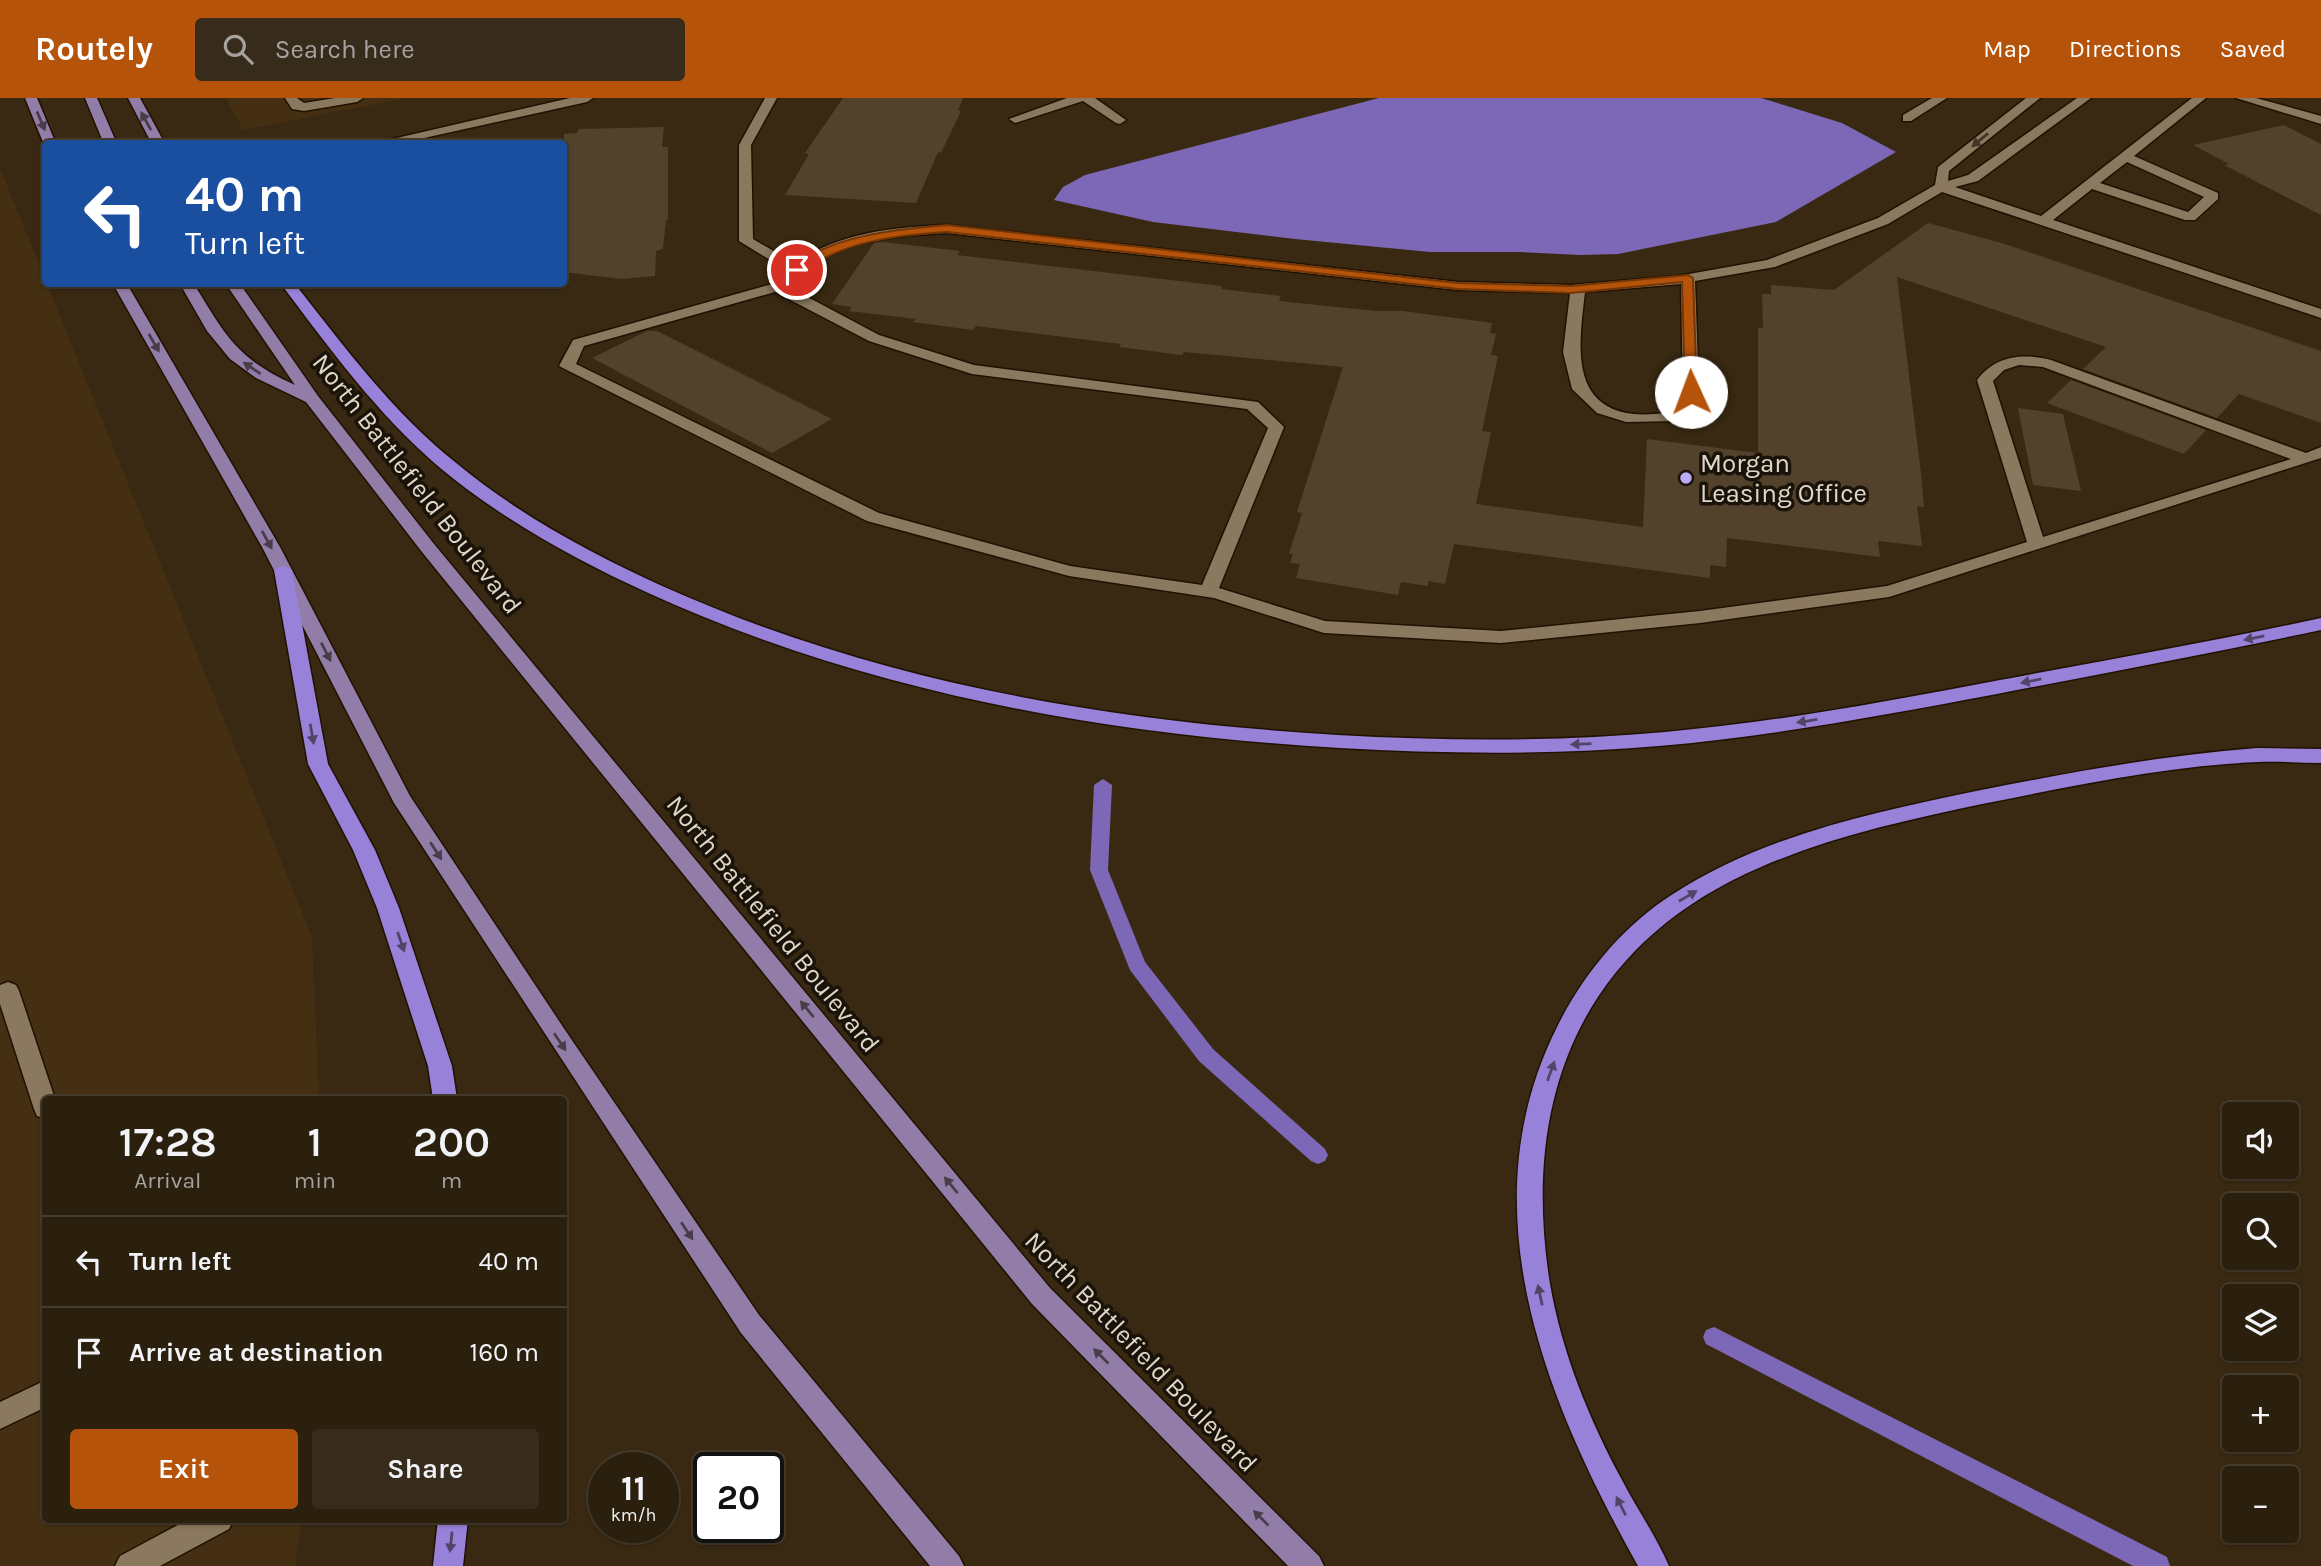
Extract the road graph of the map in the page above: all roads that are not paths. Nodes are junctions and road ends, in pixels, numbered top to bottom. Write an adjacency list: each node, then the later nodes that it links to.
1 (31, 98): 19 (main road, one-way to 19)
2 (90, 98): 20 (main road)
3 (134, 98): 21 (main road, one-way to 3)
4 (290, 98): 5 (street)
5 (356, 98)
6 (587, 98): 22 (street)
7 (771, 98): 27 (street)
8 (1080, 98): 16 (street)
9 (1087, 98): 17 (street)
10 (1941, 98): 15 (street)
11 (2034, 98): 25 (street, one-way to 25)
12 (2085, 98): 25 (street)
13 (2200, 98): 23 (street)
14 (2242, 98): 18 (street)
15 (1907, 118)
16 (1015, 119)
17 (1120, 120)
18 (2321, 120)
19 (48, 140)
20 (109, 140)
21 (157, 140)
22 (401, 140)
23 (2124, 156): 24 (street); 24 (street)
24 (2090, 184): 26 (street)
25 (1941, 187): 26 (street); 28 (street)
26 (2043, 221): 35 (street)
27 (797, 270): 33 (street); 34 (street)
28 (1688, 278): 34 (street); 34 (street)
29 (122, 287): 39 (main road, one-way to 39)
30 (189, 287): 36 (main road, one-way to 30)
31 (235, 287): 36 (main road, North Battlefield Boulevard)
32 (290, 287): 41 (highway, one-way to 32)
33 (777, 287): 40 (street); 40 (street)
34 (1578, 289)
35 (2321, 314)
36 (312, 399): 53 (main road, North Battlefield Boulevard, one-way to 36)
37 (2314, 456): 38 (street); 38 (street)
38 (2036, 543): 40 (street)
39 (283, 570): 44 (highway, one-way to 44); 52 (main road, one-way to 52)
40 (1208, 592)
41 (2321, 624)
42 (2321, 756): 54 (highway, one-way to 42)
43 (0, 995): 45 (street)
44 (444, 1096)
45 (42, 1097)
46 (42, 1395): 47 (street)
47 (0, 1416)
48 (211, 1523): 50 (street)
49 (453, 1523): 51 (highway, one-way to 51)
50 (130, 1566)
51 (449, 1566)
52 (949, 1566)
53 (1309, 1566)
54 (1654, 1566)

